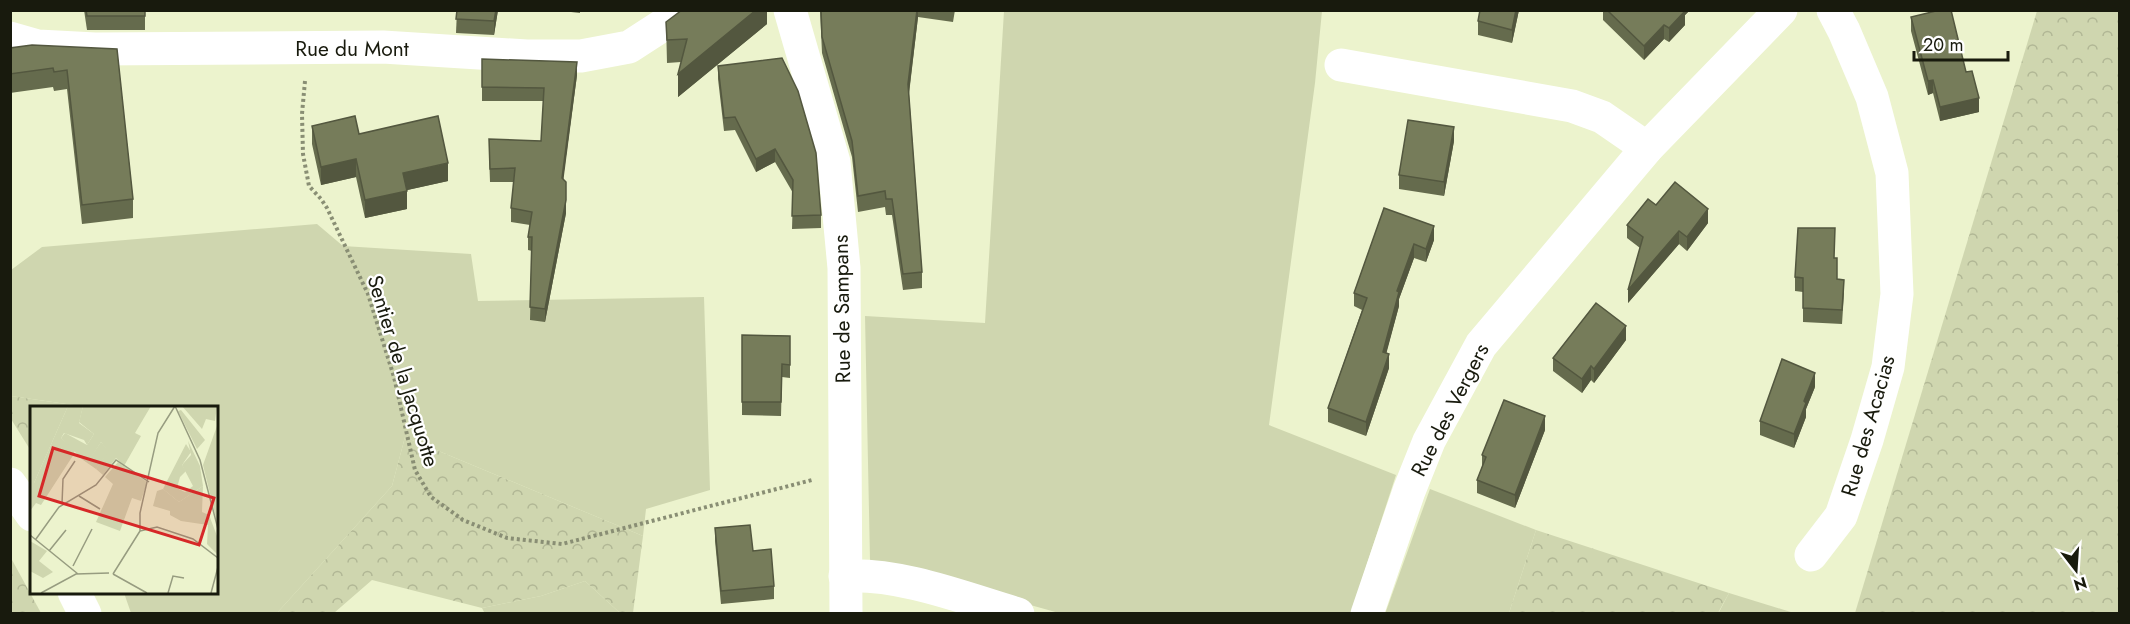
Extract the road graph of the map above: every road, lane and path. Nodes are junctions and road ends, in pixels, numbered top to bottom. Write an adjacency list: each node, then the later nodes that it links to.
1 (682, 10): 6 (street, Rue du Mont)
2 (790, 10): 9 (street, Rue de Sampans)
3 (1781, 10): 8 (street, Rue des Vergers)
4 (1833, 10): 12 (street, Rue des Acacias)
5 (10, 38): 6 (street, Rue du Mont)
6 (309, 48): 9 (path, Sentier de la Jacquotte)
7 (1341, 65): 8 (street)
8 (1647, 148): 18 (street, Rue des Vergers)
9 (845, 471): 13 (street, Rue de Sampans)
10 (10, 484): 11 (street)
11 (30, 512)
12 (1811, 555)
13 (845, 576): 16 (street, Rue de Sampans); 17 (street)
14 (75, 594): 15 (street)
15 (85, 614)
16 (846, 614)
17 (1018, 614)
18 (1367, 614)

